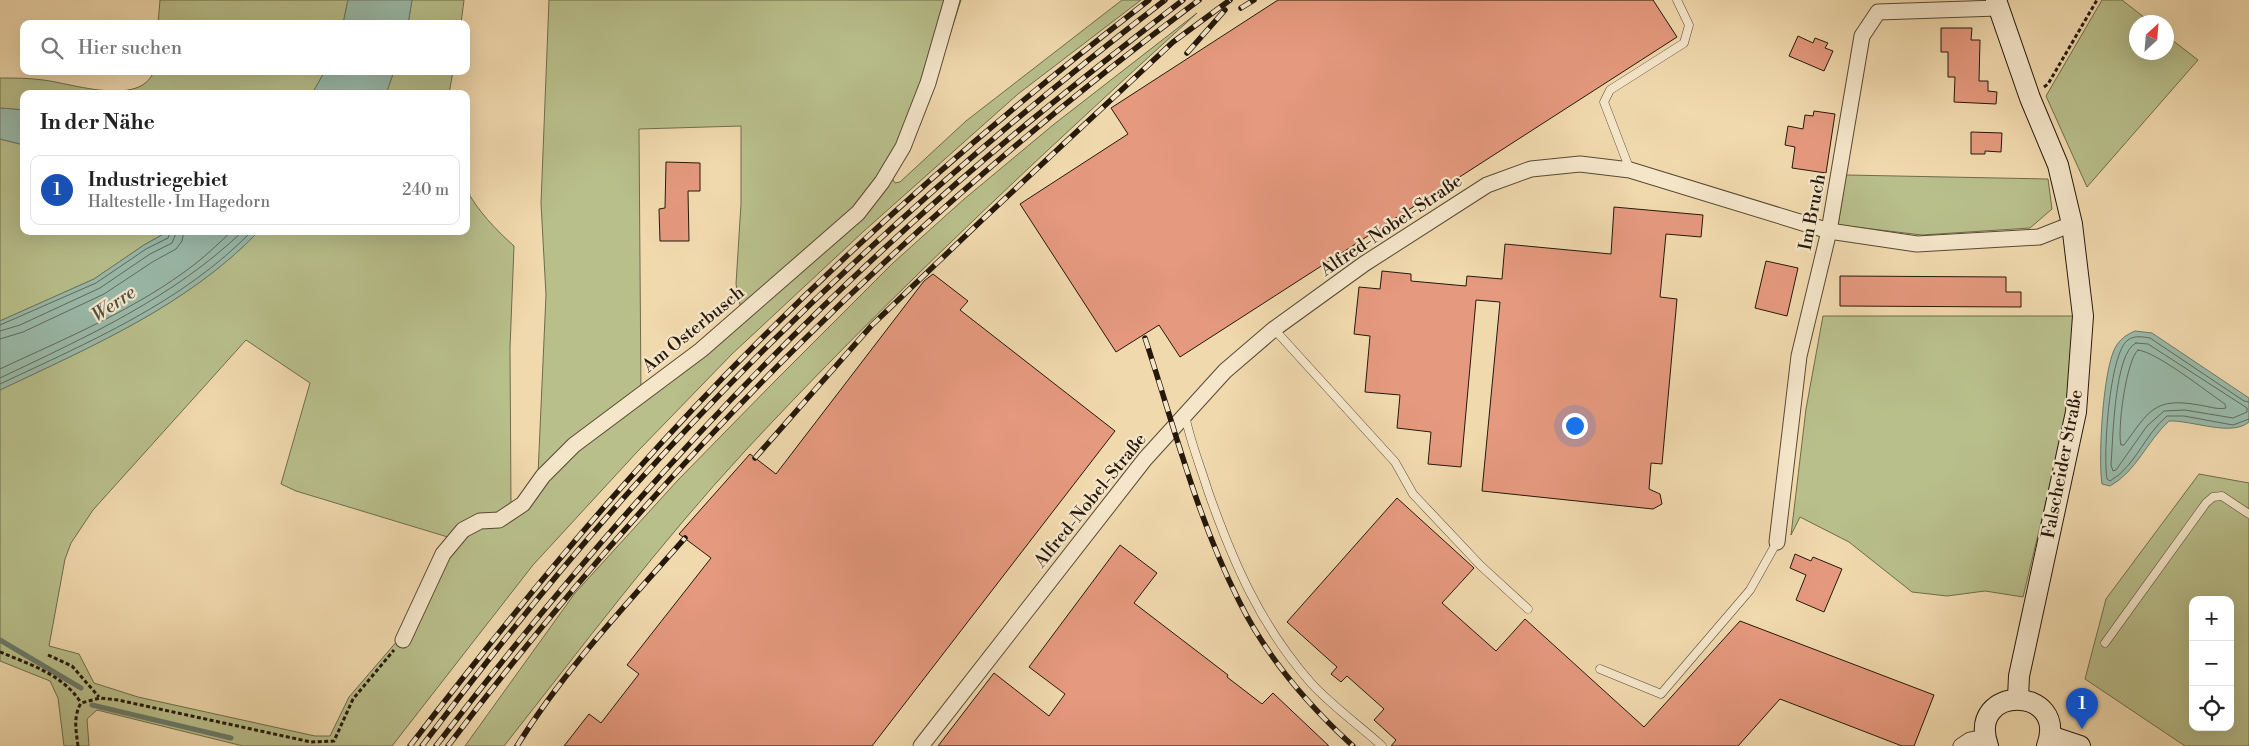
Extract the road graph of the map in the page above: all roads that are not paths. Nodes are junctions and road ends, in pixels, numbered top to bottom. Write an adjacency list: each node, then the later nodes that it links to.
1 (952, 0): 12 (street, Am Osterbusch)
2 (1677, 0): 4 (lane)
3 (1997, 4): 5 (street, Falscheider Straße); 6 (street, Im Bruch)
4 (1630, 170): 6 (street, Alfred-Nobel-Straße); 7 (street, Alfred-Nobel-Straße)
5 (2072, 224): 6 (street, Alfred-Nobel-Straße); 15 (street, Falscheider Straße)
6 (1829, 231): 10 (street, Im Bruch)
7 (1274, 329): 8 (street, Alfred-Nobel-Straße); 11 (lane)
8 (1185, 415): 18 (street, Alfred-Nobel-Straße); 19 (lane)
9 (2249, 514): 13 (lane)
10 (1777, 542): 14 (lane)
11 (1528, 610)
12 (403, 640)
13 (2105, 644)
14 (1600, 669)
15 (2018, 698): 16 (street); 17 (street)
16 (1986, 741): 20 (street)
17 (2048, 741): 21 (street)
18 (921, 746)
19 (1382, 746)
20 (1961, 746)
21 (2080, 746)

